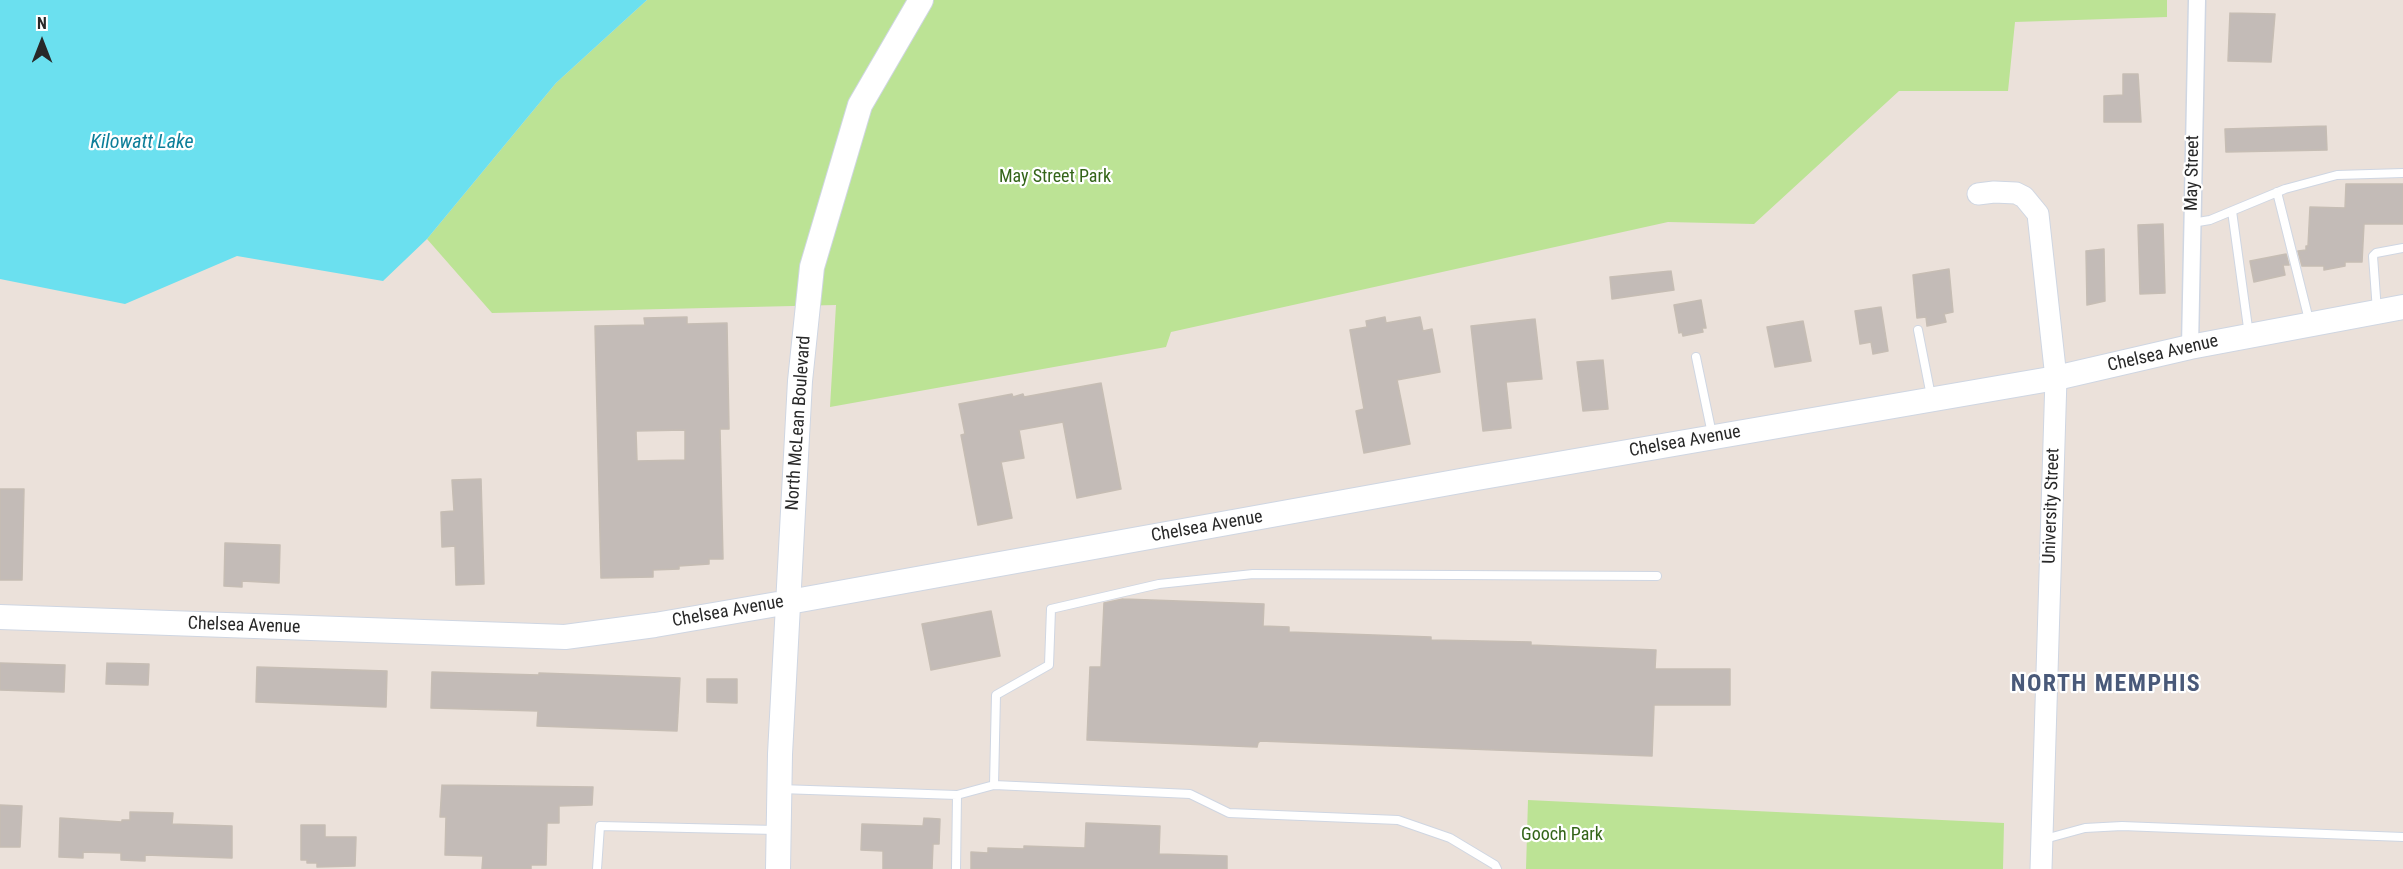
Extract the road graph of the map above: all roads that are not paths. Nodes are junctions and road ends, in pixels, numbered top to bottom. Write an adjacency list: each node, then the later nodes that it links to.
1 (921, 0): 20 (main road, North McLean Boulevard)
2 (2197, 0): 7 (street, May Street)
3 (2403, 173): 4 (lane)
4 (2277, 192): 6 (lane); 11 (lane)
5 (1978, 194): 16 (street, University Street)
6 (2232, 211): 7 (lane); 13 (lane)
7 (2192, 222): 14 (street, May Street)
8 (2403, 248): 10 (lane)
9 (2403, 307): 10 (main road, Chelsea Avenue)
10 (2377, 312): 11 (main road, Chelsea Avenue)
11 (2310, 324): 13 (main road, Chelsea Avenue)
12 (1918, 330): 17 (lane)
13 (2249, 336): 14 (main road, Chelsea Avenue)
14 (2190, 347): 16 (main road, Chelsea Avenue)
15 (1696, 357): 18 (lane)
16 (2056, 378): 17 (main road, Chelsea Avenue); 27 (street, University Street)
17 (1931, 400): 18 (main road, Chelsea Avenue)
18 (1713, 437): 20 (main road, Chelsea Avenue)
19 (1657, 576): 22 (lane)
20 (789, 602): 21 (main road, Chelsea Avenue); 23 (main road, North McLean Boulevard)
21 (0, 617)
22 (994, 785): 24 (lane); 31 (lane)
23 (780, 789): 24 (lane); 25 (main road, North McLean Boulevard)
24 (957, 795): 30 (lane)
25 (779, 830): 28 (lane); 29 (main road, North McLean Boulevard)
26 (2403, 837): 27 (lane)
27 (2041, 840): 32 (street, University Street)
28 (597, 869)
29 (778, 869)
30 (957, 869)
31 (1497, 869)
32 (2041, 869)

